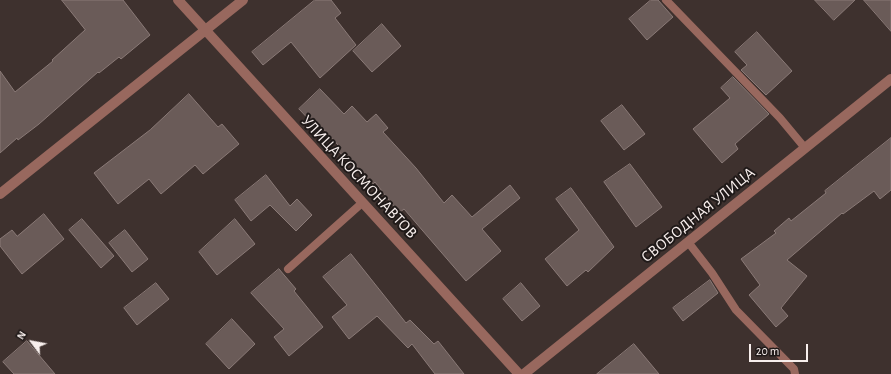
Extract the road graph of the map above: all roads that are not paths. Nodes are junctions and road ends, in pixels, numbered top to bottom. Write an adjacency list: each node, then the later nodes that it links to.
1 (178, 0): 4 (street, УЛИЦА КОСМОНАВТОВ)
2 (243, 0): 4 (street)
3 (666, 0): 6 (lane)
4 (204, 31): 7 (street); 8 (street, УЛИЦА КОСМОНАВТОВ)
5 (891, 78): 6 (street, СВОБОДНАЯ УЛИЦА)
6 (804, 148): 9 (street, СВОБОДНАЯ УЛИЦА)
7 (0, 194)
8 (362, 203): 10 (lane); 11 (street, УЛИЦА КОСМОНАВТОВ)
9 (688, 242): 12 (street, СВОБОДНАЯ УЛИЦА); 13 (lane)
10 (288, 269)
11 (519, 374)
12 (524, 374)
13 (795, 374)

